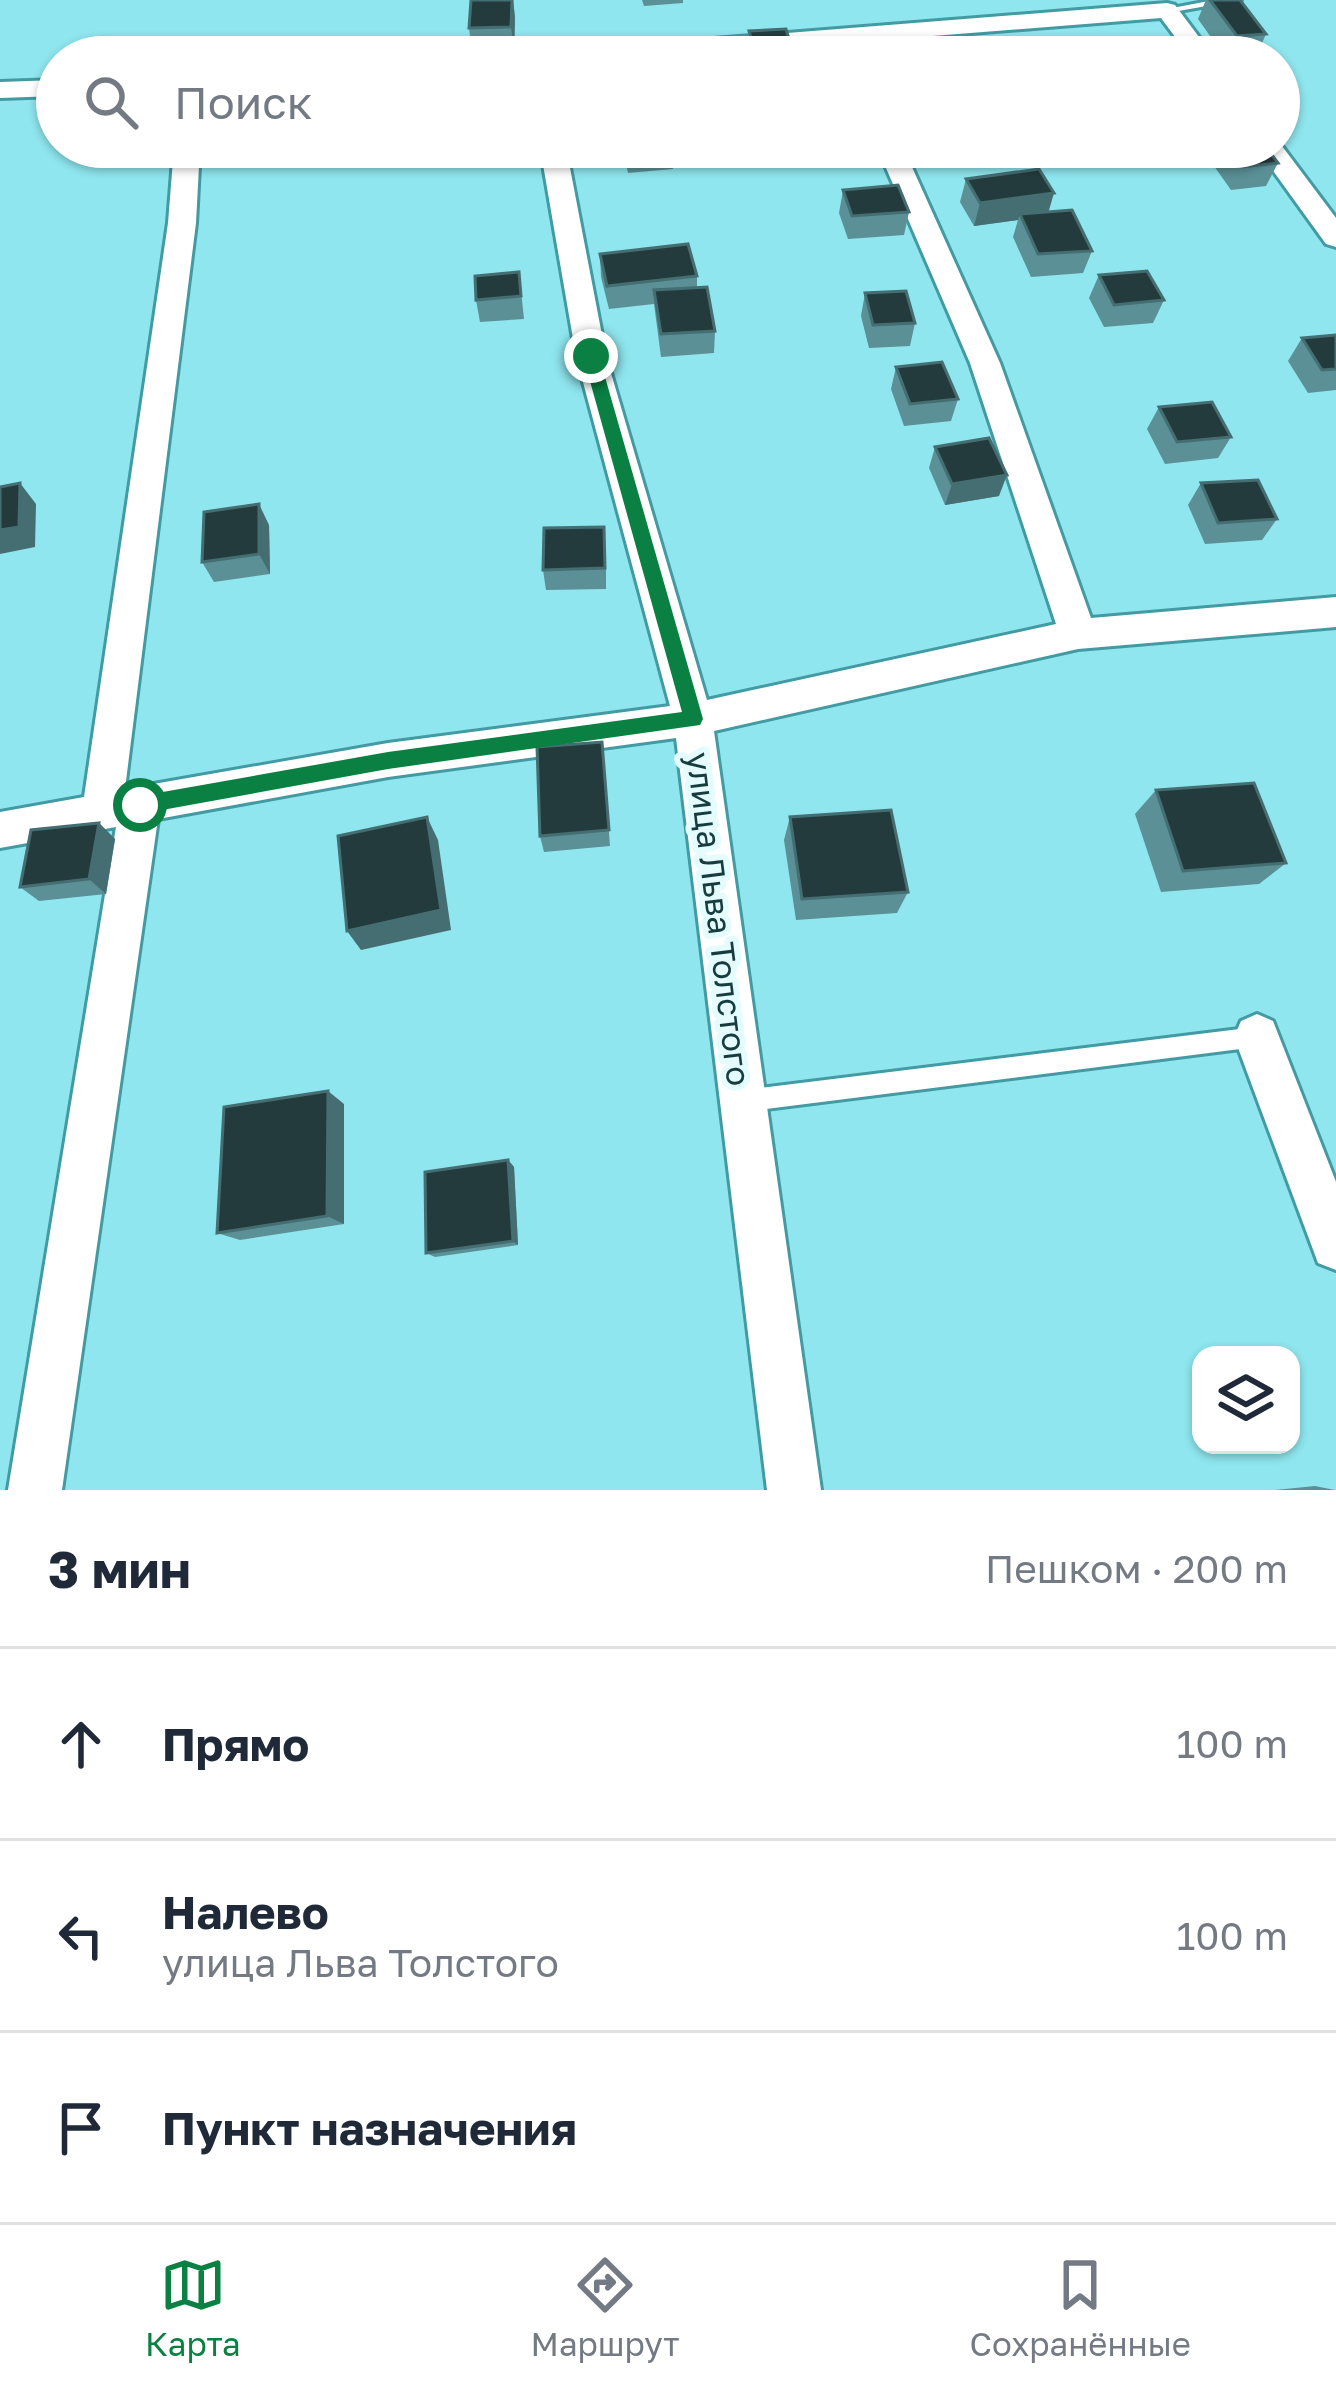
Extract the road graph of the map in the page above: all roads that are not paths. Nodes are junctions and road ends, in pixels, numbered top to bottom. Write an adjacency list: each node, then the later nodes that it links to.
1 (877, 0): 4 (street)
2 (1236, 0): 3 (lane)
3 (1167, 10): 4 (street); 7 (street)
4 (870, 32): 5 (street); 6 (street)
5 (823, 36)
6 (868, 36)
7 (1186, 36)
8 (36, 89): 9 (street)
9 (0, 90)
10 (186, 168): 18 (street)
11 (557, 168): 17 (street, улица Льва Толстого)
12 (899, 168): 16 (street)
13 (1284, 168): 14 (street)
14 (1336, 238)
15 (1336, 612): 16 (street)
16 (1078, 634): 17 (street)
17 (693, 719): 18 (street); 21 (street, улица Льва Толстого)
18 (121, 808): 19 (street); 23 (street)
19 (0, 830)
20 (1257, 1037): 21 (lane); 22 (street)
21 (743, 1101): 24 (street, улица Льва Толстого)
22 (1336, 1245)
23 (35, 1490)
24 (794, 1490)

